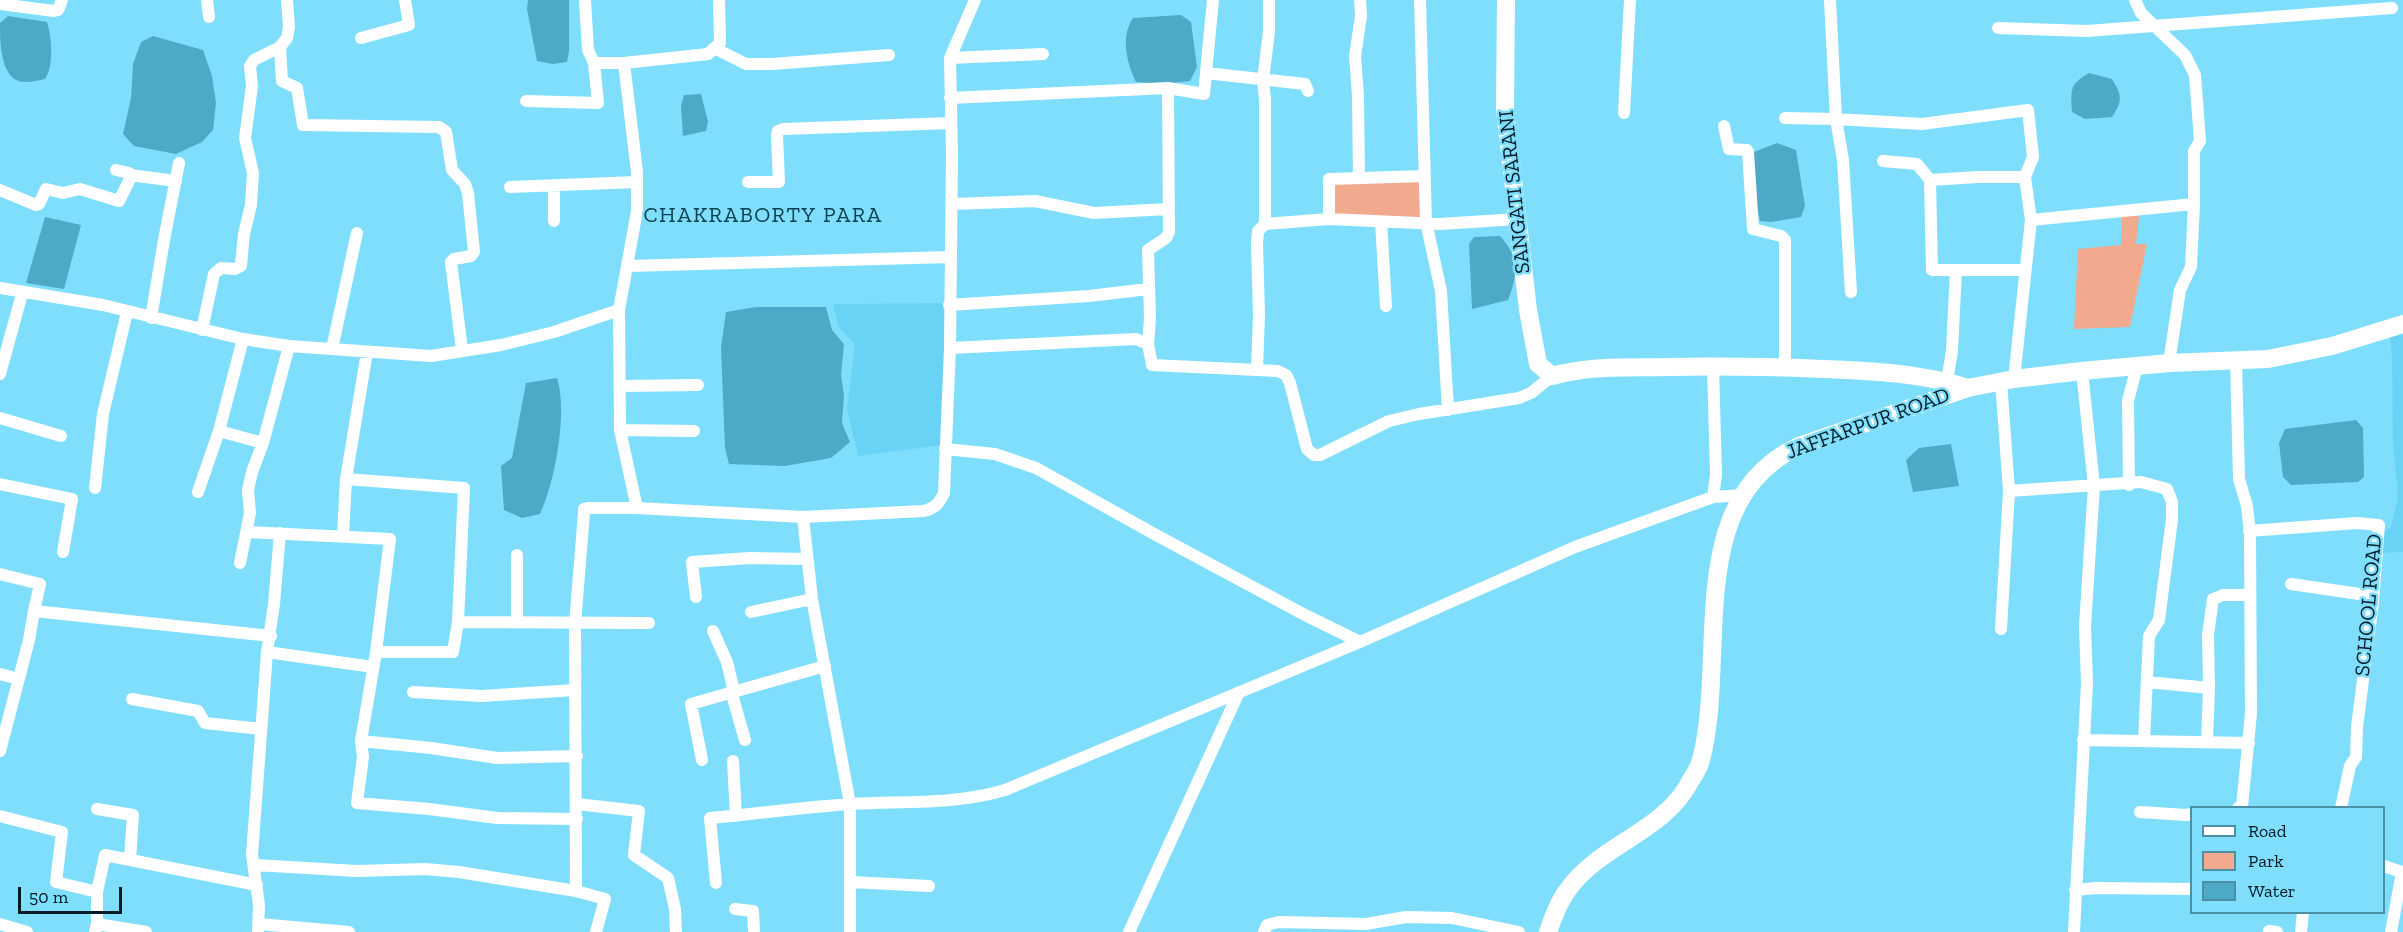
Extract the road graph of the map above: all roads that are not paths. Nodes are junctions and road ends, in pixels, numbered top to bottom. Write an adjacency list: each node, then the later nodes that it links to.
1 (62, 0): 16 (street)
2 (207, 0): 19 (street)
3 (287, 0): 23 (street)
4 (405, 0): 22 (street)
5 (585, 0): 28 (street)
6 (721, 0): 24 (street)
7 (975, 0): 27 (street)
8 (1213, 0): 30 (street)
9 (1269, 0): 31 (street)
10 (1360, 0): 47 (street)
11 (1420, 0): 45 (street)
12 (1506, 0): 59 (street, SANGATI SARANI)
13 (1630, 0): 36 (street)
14 (1830, 0): 38 (street)
15 (2136, 0): 20 (street)
16 (0, 4)
17 (2315, 6): 18 (street); 20 (street)
18 (2392, 8)
19 (209, 17)
20 (2156, 26): 21 (street); 56 (street)
21 (1998, 28)
22 (361, 38)
23 (280, 47): 80 (street); 86 (street)
24 (714, 48): 26 (street); 29 (street)
25 (1043, 54): 27 (street)
26 (889, 55)
27 (950, 58): 34 (street)
28 (594, 63): 29 (street); 35 (street)
29 (624, 63): 50 (street)
30 (1206, 73): 31 (street); 32 (street)
31 (1263, 80): 33 (street); 64 (street)
32 (1168, 88): 34 (street); 57 (street)
33 (1308, 92)
34 (950, 98): 39 (street)
35 (525, 101)
36 (1624, 112)
37 (1785, 118): 38 (street)
38 (1836, 119): 46 (street); 72 (street)
39 (951, 123): 51 (street); 55 (street)
40 (1724, 126): 92 (street)
41 (1883, 161): 48 (street)
42 (179, 164): 49 (street)
43 (116, 170): 44 (street)
44 (130, 175): 49 (street); 54 (street)
45 (1425, 176): 47 (street); 63 (street)
46 (2025, 177): 48 (street); 60 (street)
47 (1359, 178): 58 (street)
48 (1930, 180): 68 (street)
49 (176, 181): 78 (street)
50 (637, 182): 52 (street); 67 (street)
51 (748, 183)
52 (554, 185): 53 (street); 61 (street)
53 (510, 187)
54 (0, 190)
55 (952, 204): 57 (street); 66 (street)
56 (2194, 204): 60 (street); 89 (street)
57 (1168, 209): 71 (street)
58 (1329, 219): 62 (street); 64 (street)
59 (1518, 219): 63 (street); 96 (street, SANGATI SARANI)
60 (2031, 220): 69 (street)
61 (554, 221)
62 (1381, 222): 63 (street); 75 (street)
63 (1426, 222): 102 (street)
64 (1265, 224): 93 (street)
65 (357, 234): 85 (street)
66 (950, 257): 67 (street); 74 (street)
67 (628, 266): 76 (street)
68 (1956, 270): 69 (street); 98 (street)
69 (2025, 270): 97 (street)
70 (0, 288): 73 (street)
71 (1148, 289): 74 (street); 82 (street)
72 (1851, 292)
73 (22, 294): 77 (street); 95 (street)
74 (949, 305): 84 (street)
75 (1386, 306)
76 (620, 310): 86 (street); 100 (street)
77 (127, 312): 78 (street); 114 (street)
78 (152, 318): 80 (street)
79 (2403, 324): 88 (street, JAFFARPUR ROAD)
80 (202, 330): 81 (street)
81 (243, 339): 83 (street); 104 (street)
82 (1148, 344): 84 (street); 93 (street)
83 (289, 346): 85 (street); 108 (street)
84 (950, 348): 109 (street)
85 (332, 349): 87 (street)
86 (462, 350): 87 (street)
87 (367, 352): 110 (street)
88 (2236, 361): 89 (street, JAFFARPUR ROAD); 121 (street)
89 (2169, 363): 91 (street, JAFFARPUR ROAD)
90 (1713, 366): 92 (street); 96 (street); 118 (street)
91 (2137, 366): 94 (street, JAFFARPUR ROAD); 112 (street)
92 (1785, 367): 98 (street)
93 (1257, 370): 102 (street)
94 (2082, 371): 97 (street, JAFFARPUR ROAD); 113 (street)
95 (0, 374)
96 (1552, 376): 102 (street)
97 (2007, 380): 101 (street, JAFFARPUR ROAD); 115 (street)
98 (1947, 381): 101 (street)
99 (698, 385): 100 (street)
100 (622, 386): 105 (street)
101 (1968, 388): 117 (street, JAFFARPUR ROAD)
102 (1448, 410)
103 (0, 418): 107 (street)
104 (219, 430): 108 (street); 116 (street)
105 (620, 430): 106 (street); 119 (street)
106 (694, 431)
107 (61, 436)
108 (263, 443): 122 (street)
109 (945, 449): 120 (street); 144 (street)
110 (346, 479): 124 (street); 137 (street)
111 (0, 484): 125 (street)
112 (2128, 485): 113 (street); 151 (street)
113 (2094, 486): 115 (street); 160 (street)
114 (96, 488)
115 (2009, 491): 141 (street)
116 (198, 492)
117 (1743, 495): 118 (street); 206 (street, JAFFARPUR ROAD)
118 (1713, 497): 144 (street)
119 (637, 508): 120 (street); 140 (street)
120 (803, 518): 127 (street)
121 (2249, 531): 131 (street); 132 (street, SCHOOL ROAD)
122 (247, 532): 123 (street); 128 (street)
123 (280, 533): 124 (street); 143 (street)
124 (343, 536): 146 (street)
125 (63, 552)
126 (517, 555): 138 (street)
127 (807, 559): 133 (street); 134 (street)
128 (240, 563)
129 (0, 574): 135 (street)
130 (2291, 584): 132 (street)
131 (2250, 595): 152 (street); 164 (street)
132 (2373, 596): 172 (street, SCHOOL ROAD)
133 (696, 597)
134 (813, 599): 136 (street); 147 (street)
135 (34, 610): 143 (street); 150 (street)
136 (751, 612)
137 (458, 622): 138 (street); 146 (street)
138 (517, 622): 140 (street)
139 (649, 623): 140 (street)
140 (575, 624): 153 (street)
141 (2001, 629)
142 (712, 631): 154 (street)
143 (271, 636): 145 (street)
144 (1360, 642): 156 (street)
145 (267, 652): 148 (street); 158 (street)
146 (376, 652): 148 (street)
147 (825, 666): 154 (street); 170 (street)
148 (373, 667): 162 (street)
149 (0, 674): 150 (street)
150 (19, 679): 165 (street)
151 (2147, 682): 152 (street); 161 (street)
152 (2209, 688): 163 (street)
153 (575, 690): 155 (street); 166 (street)
154 (731, 691): 159 (street); 167 (street)
155 (413, 692)
156 (1239, 692): 170 (street); 203 (street)
157 (132, 699): 158 (street)
158 (261, 729): 180 (street)
159 (745, 740)
160 (2083, 740): 161 (street); 187 (street)
161 (2144, 740): 163 (street)
162 (361, 741): 166 (street); 178 (street)
163 (2207, 741): 164 (street)
164 (2249, 743): 171 (street)
165 (0, 751)
166 (577, 756): 169 (street)
167 (702, 760)
168 (733, 761): 177 (street)
169 (577, 804): 178 (street); 200 (street)
170 (850, 804): 177 (street); 182 (street)
171 (2242, 806)
172 (2341, 806)
173 (97, 809): 179 (street)
174 (2140, 812): 175 (street)
175 (2190, 814)
176 (0, 816): 189 (street)
177 (736, 816): 183 (street)
178 (577, 819): 188 (street)
179 (130, 860): 184 (street); 189 (street)
180 (255, 865): 184 (street); 188 (street)
181 (2385, 866): 209 (street)
182 (851, 882): 185 (street); 202 (street)
183 (716, 883)
184 (257, 885): 195 (street)
185 (929, 886)
186 (2190, 889): 187 (street)
187 (2075, 890): 207 (street)
188 (576, 891): 199 (street)
189 (98, 892): 194 (street)
190 (735, 909): 201 (street)
191 (2303, 914): 208 (street)
192 (0, 924): 196 (street)
193 (1334, 927): 204 (street); 205 (street)
194 (96, 928): 197 (street)
195 (258, 928): 198 (street)
196 (27, 932)
197 (146, 932)
198 (350, 932)
199 (596, 932)
200 (676, 932)
201 (754, 932)
202 (850, 932)
203 (1129, 932)
204 (1264, 932)
205 (1519, 932)
206 (1548, 932)
207 (2074, 932)
208 (2301, 932)
209 (2391, 932)

